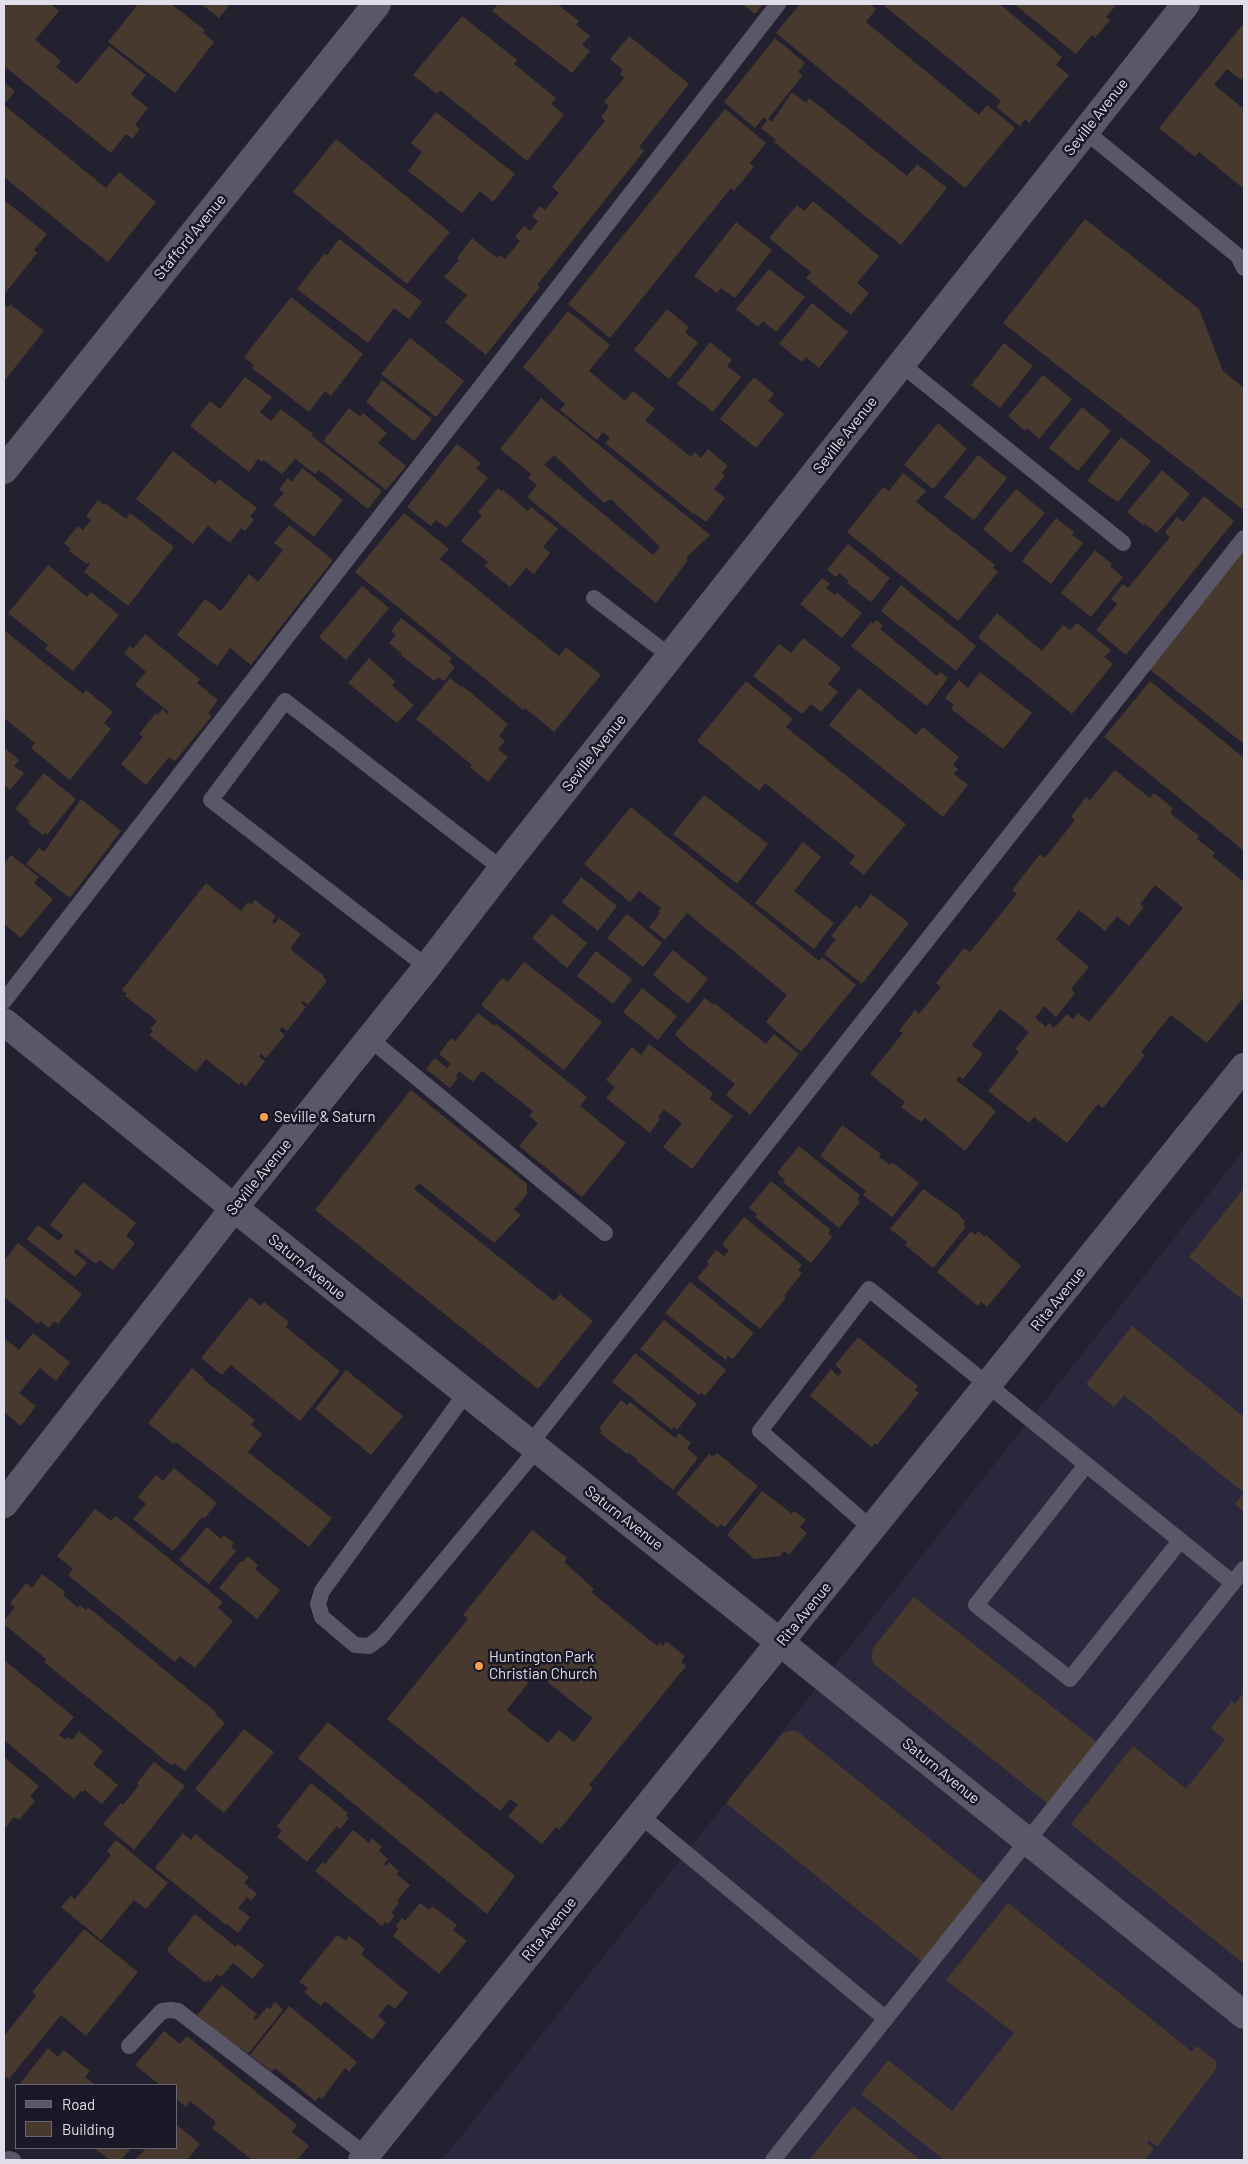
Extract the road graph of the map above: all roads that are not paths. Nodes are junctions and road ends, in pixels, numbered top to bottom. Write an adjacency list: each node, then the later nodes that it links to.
1 (377, 4): 7 (street, Stafford Avenue)
2 (778, 4): 14 (lane)
3 (1186, 4): 4 (street, Seville Avenue)
4 (1085, 131): 5 (lane); 6 (street, Seville Avenue)
5 (1244, 268)
6 (901, 364): 9 (lane); 11 (street, Seville Avenue)
7 (4, 470)
8 (1244, 538): 22 (lane)
9 (1123, 544)
10 (594, 598): 11 (lane)
11 (670, 656): 12 (street, Seville Avenue)
12 (502, 869): 13 (street, Seville Avenue); 13 (lane)
13 (427, 967): 16 (street, Seville Avenue)
14 (4, 1001)
15 (4, 1022): 18 (street, Saturn Avenue)
16 (370, 1039): 18 (street, Seville Avenue); 19 (lane)
17 (1244, 1067): 20 (street, Rita Avenue)
18 (234, 1208): 21 (street, Saturn Avenue); 24 (street, Seville Avenue)
19 (605, 1233)
20 (988, 1386): 23 (lane); 25 (street, Rita Avenue); 25 (lane)
21 (466, 1393): 22 (street, Saturn Avenue); 22 (lane)
22 (534, 1446): 29 (street, Saturn Avenue)
23 (1086, 1465): 26 (lane); 26 (lane)
24 (4, 1504)
25 (872, 1529): 29 (street, Rita Avenue)
26 (1180, 1541): 28 (lane)
27 (1244, 1570): 28 (lane)
28 (1233, 1583): 31 (lane)
29 (781, 1643): 30 (street, Rita Avenue); 31 (street, Saturn Avenue)
30 (641, 1816): 33 (lane); 35 (street, Rita Avenue)
31 (1028, 1841): 32 (street, Saturn Avenue); 33 (lane)
32 (1244, 2015)
33 (886, 2019): 38 (lane)
34 (129, 2046): 35 (lane)
35 (364, 2158)
36 (6, 2160): 37 (lane)
37 (13, 2160)
38 (773, 2160)

